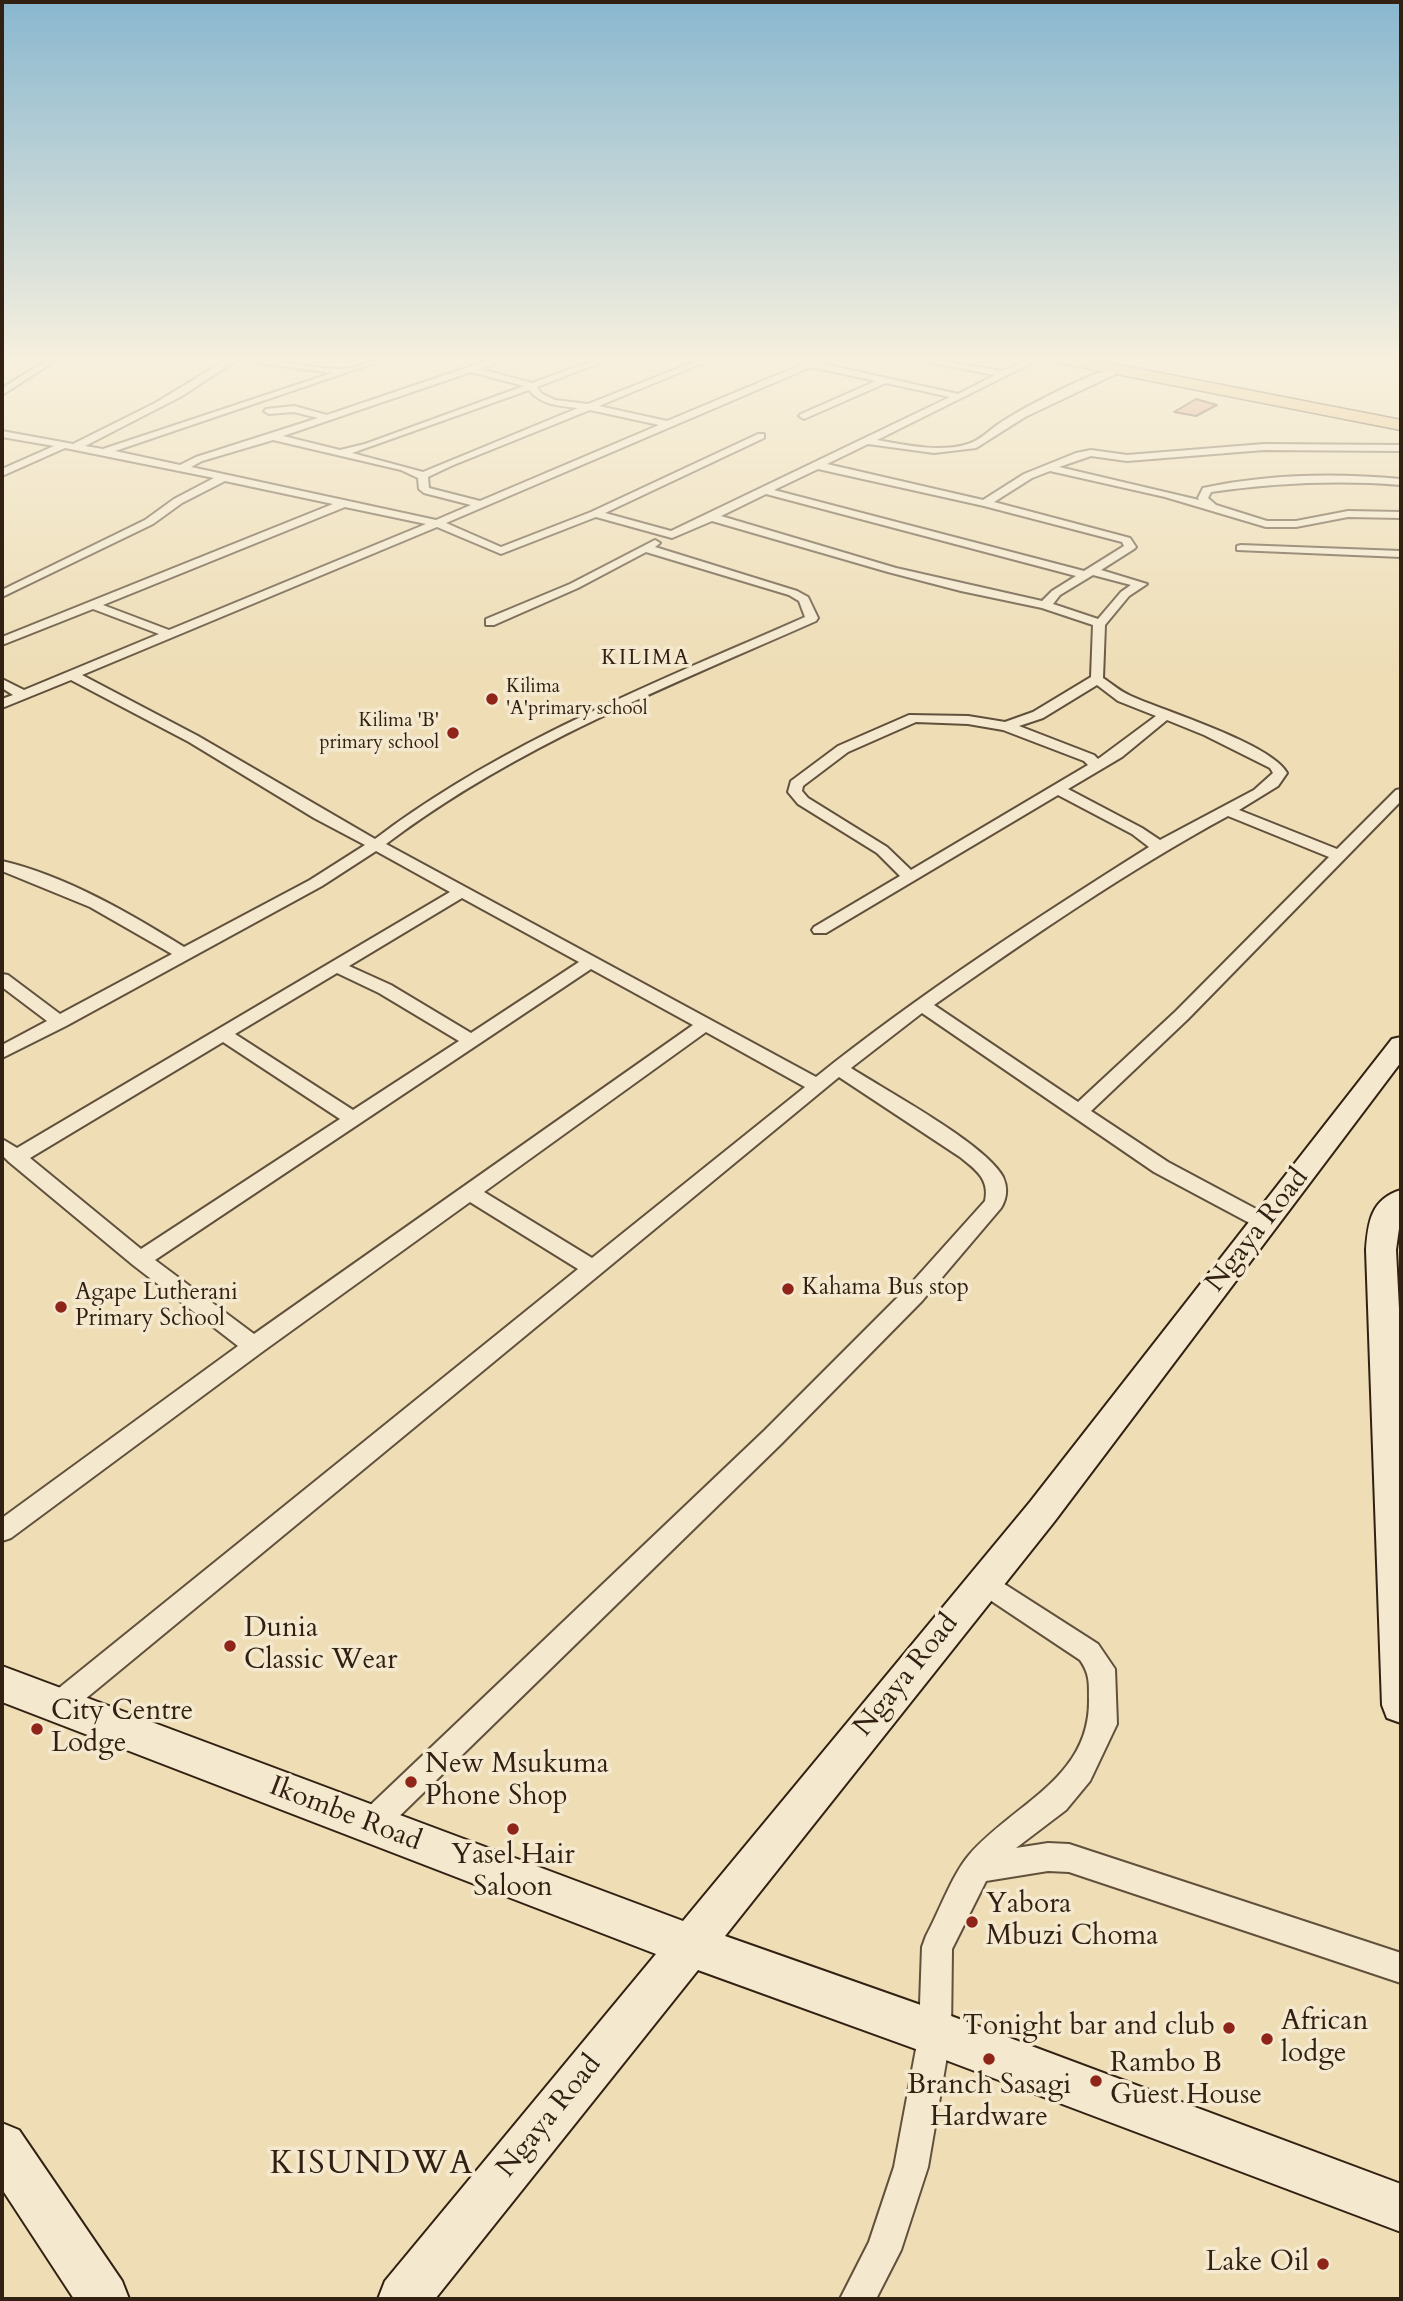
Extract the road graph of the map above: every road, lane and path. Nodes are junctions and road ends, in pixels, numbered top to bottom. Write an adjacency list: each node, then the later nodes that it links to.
1 (23, 464): 12 (street)
2 (165, 464): 10 (street)
3 (189, 464): 10 (street)
4 (389, 464): 14 (street)
5 (446, 464): 14 (street)
6 (573, 464): 19 (street)
7 (701, 464): 21 (street)
8 (1058, 464): 11 (street)
9 (816, 465): 16 (street); 18 (street)
10 (182, 468): 13 (street)
11 (1051, 468): 18 (street); 20 (street)
12 (2, 473)
13 (225, 477): 17 (street); 30 (street)
14 (423, 477): 19 (street)
15 (1401, 482): 20 (street)
16 (765, 491): 23 (street); 29 (street)
17 (345, 503): 24 (street); 31 (street)
18 (985, 503): 29 (street)
19 (481, 504): 24 (street)
20 (1212, 507): 22 (street)
21 (595, 514): 24 (street); 25 (street)
22 (1401, 515)
23 (710, 517): 25 (street); 32 (street)
24 (437, 523): 35 (street)
25 (672, 535): 26 (street)
26 (646, 548): 33 (street); 48 (street)
27 (1241, 548): 28 (street)
28 (1401, 554)
29 (1090, 573): 32 (street); 34 (street)
30 (2, 594)
31 (91, 604): 35 (street); 36 (street)
32 (1045, 605): 34 (street)
33 (490, 622)
34 (1099, 623): 38 (street)
35 (169, 634): 37 (street)
36 (2, 641)
37 (72, 675): 40 (street); 48 (street)
38 (1097, 678): 42 (street); 43 (street)
39 (2, 684): 40 (street)
40 (23, 695): 41 (street)
41 (2, 704)
42 (1165, 715): 44 (street); 47 (street)
43 (1006, 726): 44 (street); 52 (street)
44 (1097, 766): 45 (street)
45 (1057, 789): 49 (street); 52 (street)
46 (1401, 793): 50 (street)
47 (1229, 811): 49 (street); 50 (street)
48 (376, 845): 53 (street); 55 (street)
49 (1159, 847): 59 (street)
50 (1338, 855): 68 (street)
51 (2, 866): 55 (street)
52 (908, 876): 54 (street)
53 (461, 892): 56 (street); 57 (street)
54 (820, 930)
55 (184, 954): 60 (street)
56 (589, 963): 61 (street); 63 (street)
57 (336, 966): 62 (street); 63 (street)
58 (2, 979): 60 (street)
59 (923, 1006): 66 (street); 68 (street)
60 (60, 1022): 65 (street)
61 (706, 1024): 67 (street); 71 (street)
62 (223, 1034): 69 (street); 70 (street)
63 (472, 1041): 69 (street)
64 (1401, 1045): 73 (street, Ngaya Road)
65 (2, 1052)
66 (839, 1069): 67 (street); 82 (street)
67 (818, 1086): 75 (street)
68 (1080, 1111): 73 (street)
69 (355, 1120): 74 (street)
70 (9, 1151): 74 (street)
71 (469, 1192): 75 (street); 76 (street)
72 (1401, 1200): 81 (street)
73 (1264, 1222): 78 (street, Ngaya Road)
74 (140, 1260): 76 (street)
75 (594, 1269): 80 (street)
76 (254, 1346): 77 (street)
77 (2, 1531)
78 (984, 1582): 83 (street); 84 (street, Ngaya Road)
79 (2, 1684): 80 (street, Ikombe Road)
80 (58, 1705): 82 (street, Ikombe Road)
81 (1401, 1705)
82 (371, 1824): 84 (street, Ikombe Road)
83 (977, 1868): 85 (street); 86 (street)
84 (689, 1945): 86 (street, Ikombe Road); 90 (street, Ngaya Road)
85 (1401, 1968)
86 (935, 2033): 88 (street, Ikombe Road); 91 (street)
87 (2, 2147): 89 (street)
88 (1401, 2208)
89 (104, 2299)
90 (403, 2299)
91 (857, 2299)

